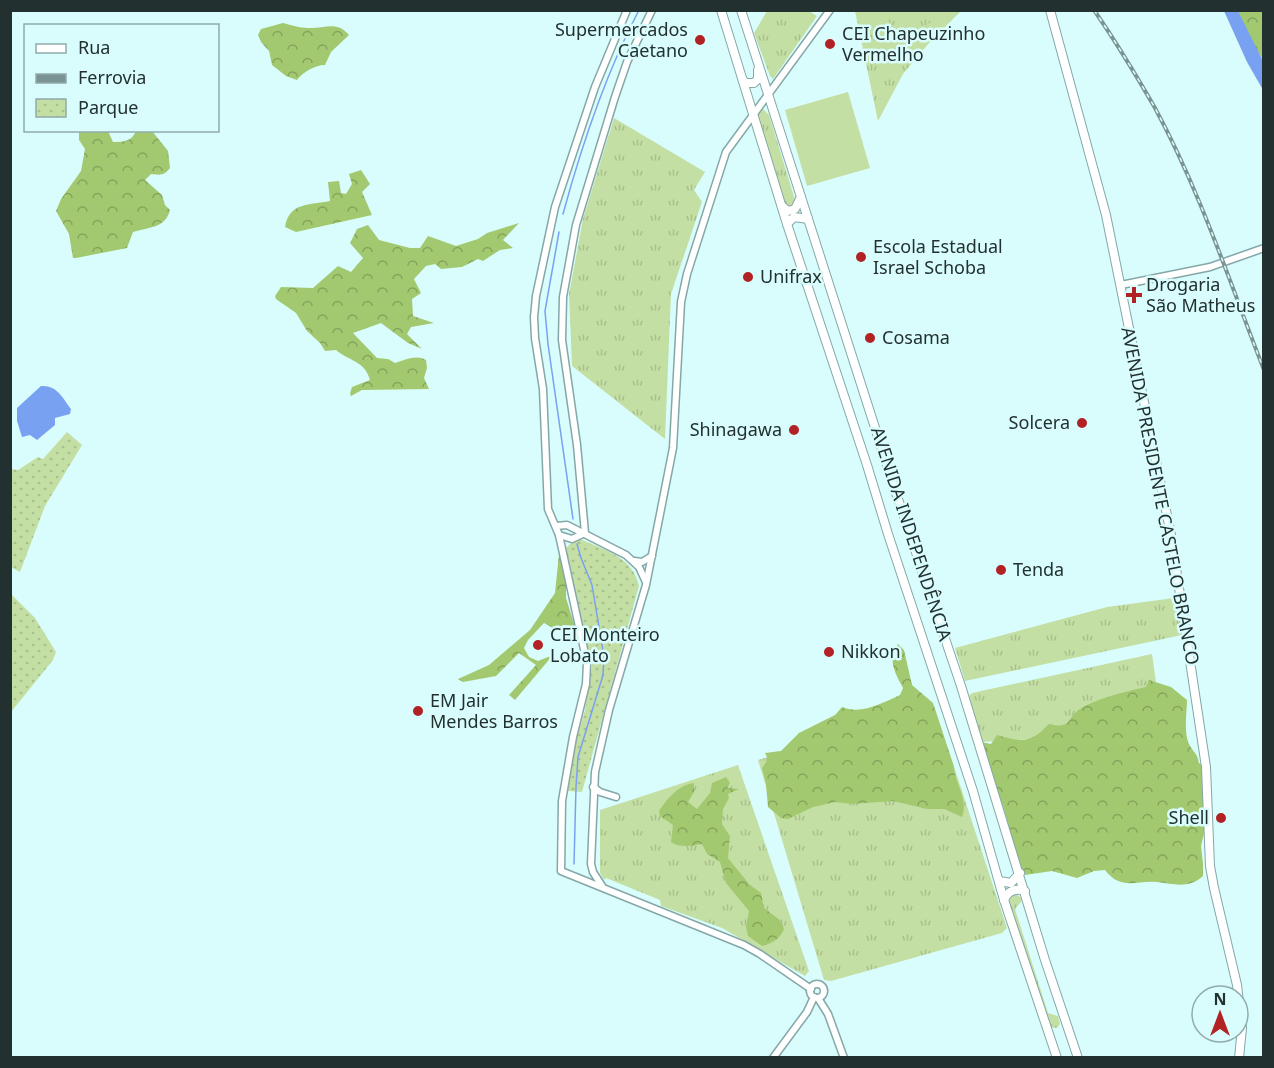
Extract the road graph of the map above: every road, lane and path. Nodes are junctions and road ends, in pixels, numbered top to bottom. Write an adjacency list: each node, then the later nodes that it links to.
1 (627, 10): 19 (street)
2 (652, 10): 20 (street)
3 (721, 10): 10 (main road, AVENIDA INDEPENDÊNCIA)
4 (830, 10): 11 (street)
5 (1050, 10): 8 (main road, AVENIDA PRESIDENTE CASTELO BRANCO)
6 (1056, 10): 8 (main road)
7 (741, 12): 9 (main road, AVENIDA INDEPENDÊNCIA)
8 (1053, 20): 18 (main road, AVENIDA PRESIDENTE CASTELO BRANCO)
9 (758, 64): 10 (main road); 11 (main road, AVENIDA INDEPENDÊNCIA)
10 (742, 80): 12 (main road, AVENIDA INDEPENDÊNCIA)
11 (769, 94): 12 (street); 13 (main road, AVENIDA INDEPENDÊNCIA)
12 (752, 116): 14 (main road, AVENIDA INDEPENDÊNCIA); 22 (street)
13 (801, 197): 14 (main road); 15 (main road, AVENIDA INDEPENDÊNCIA)
14 (782, 205): 16 (main road, AVENIDA INDEPENDÊNCIA)
15 (808, 219): 16 (main road); 27 (main road, AVENIDA INDEPENDÊNCIA)
16 (787, 224): 28 (main road, AVENIDA INDEPENDÊNCIA)
17 (1263, 248): 18 (street)
18 (1121, 285): 40 (main road, AVENIDA PRESIDENTE CASTELO BRANCO)
19 (556, 526): 20 (street); 21 (street)
20 (585, 533): 21 (street); 23 (street)
21 (559, 535): 29 (street)
22 (652, 556): 23 (street); 24 (street)
23 (634, 561): 24 (street)
24 (646, 585): 25 (street)
25 (593, 787): 26 (street); 29 (street)
26 (616, 797)
27 (1020, 873): 28 (main road); 30 (main road, AVENIDA INDEPENDÊNCIA)
28 (999, 881): 31 (main road, AVENIDA INDEPENDÊNCIA)
29 (604, 889): 32 (street)
30 (1025, 891): 31 (main road); 39 (main road, AVENIDA INDEPENDÊNCIA)
31 (1004, 900): 38 (main road, AVENIDA INDEPENDÊNCIA)
32 (811, 989): 33 (street); 34 (street)
33 (824, 993): 34 (street); 35 (street)
34 (816, 997): 35 (street); 36 (street)
35 (825, 1008): 37 (street)
36 (773, 1058)
37 (844, 1058)
38 (1057, 1058)
39 (1078, 1058)
40 (1239, 1058)

